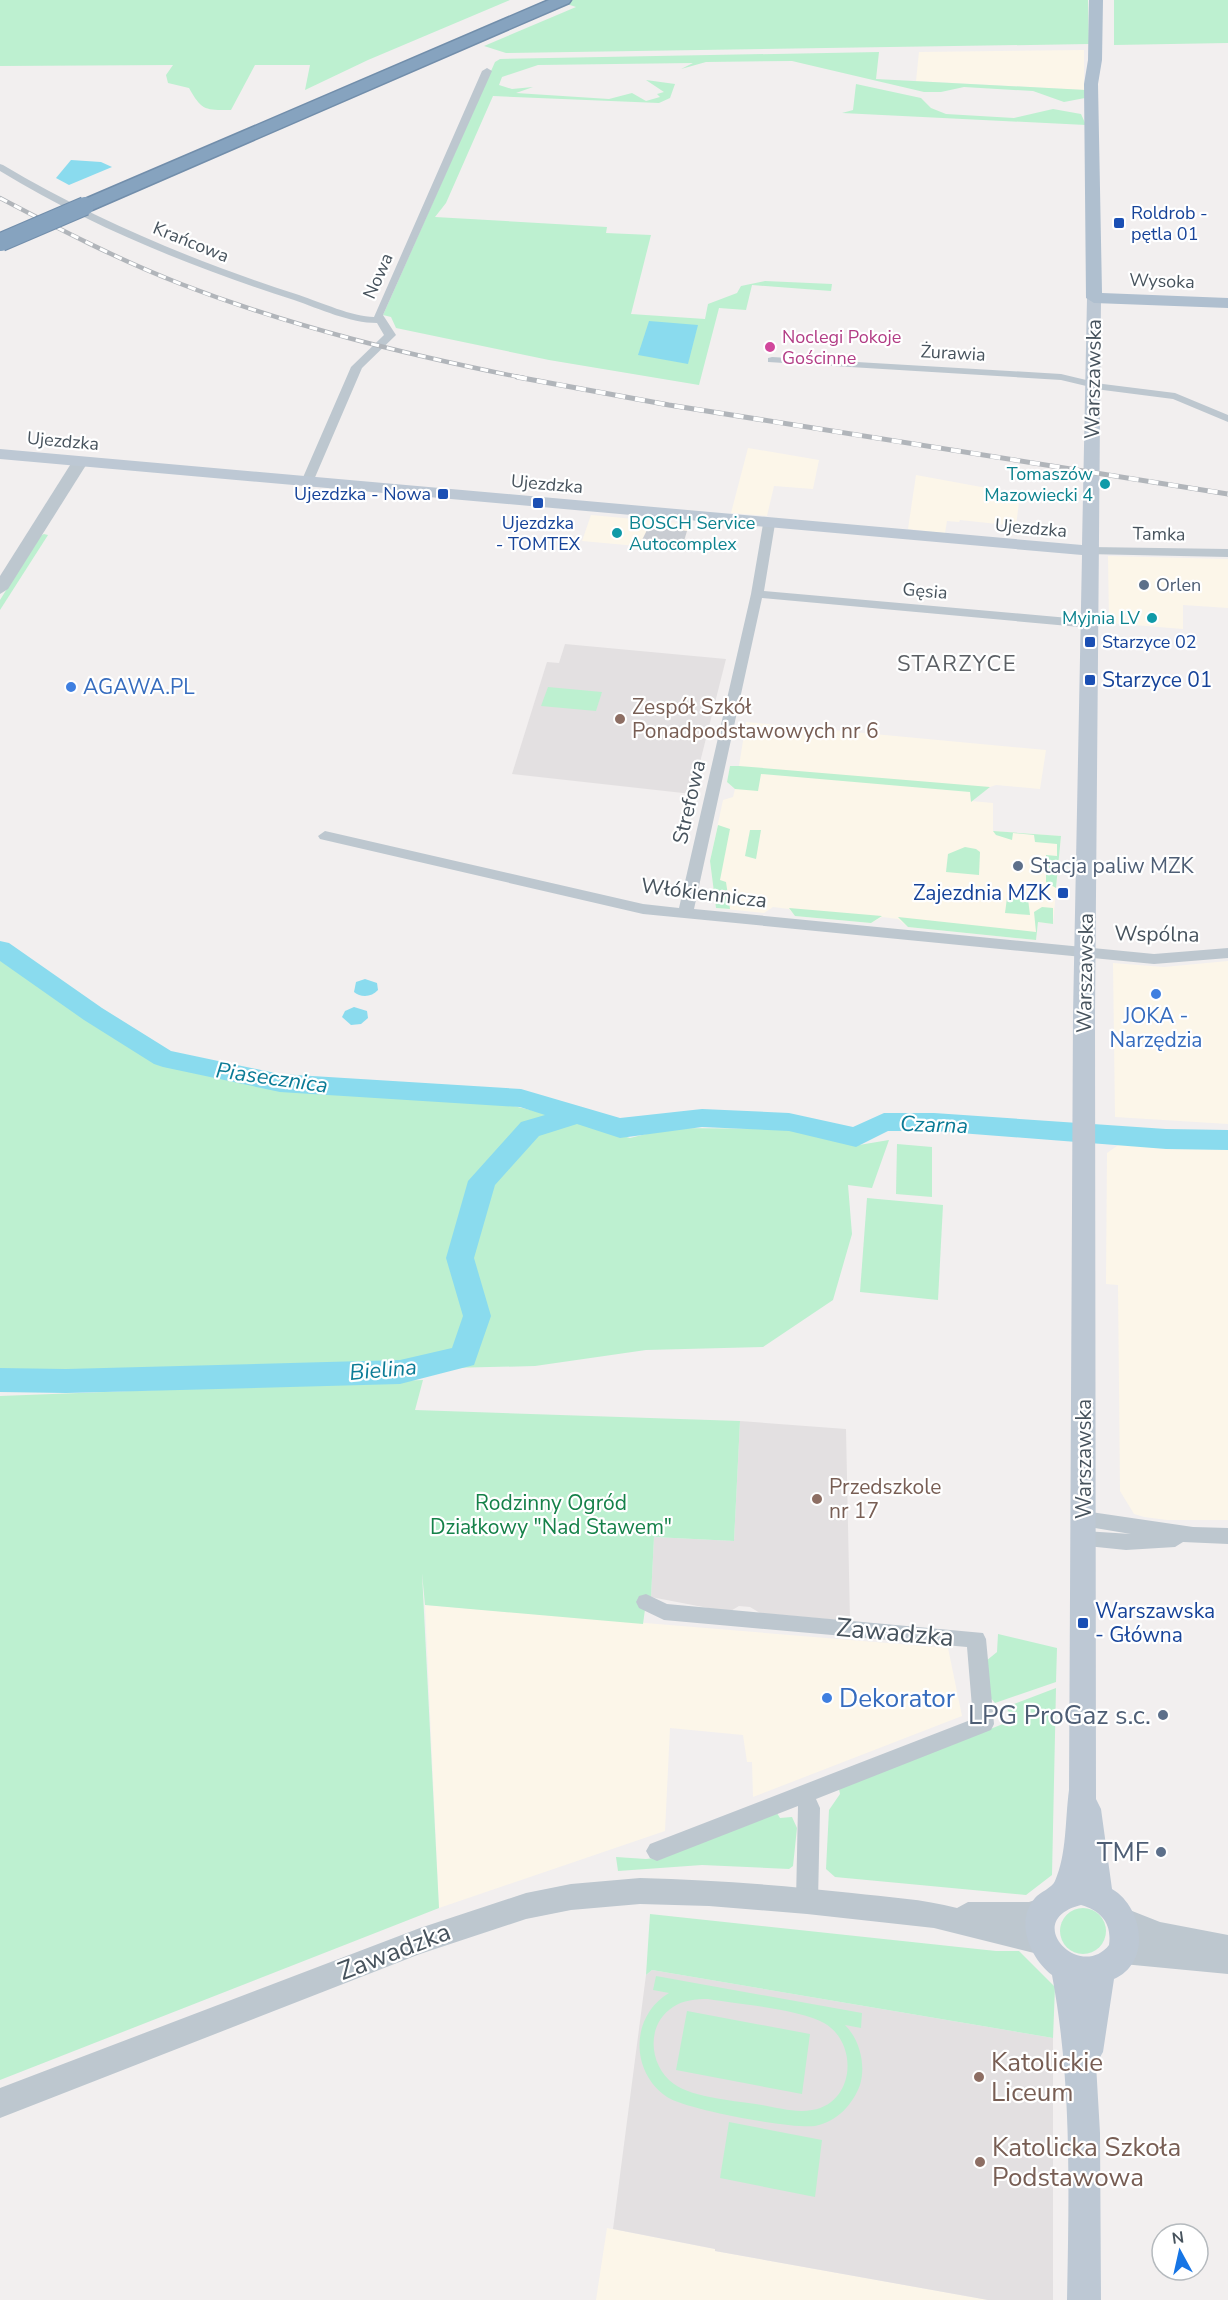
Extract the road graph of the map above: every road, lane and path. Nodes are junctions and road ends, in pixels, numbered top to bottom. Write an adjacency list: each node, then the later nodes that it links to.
1 (545, 0): 6 (highway)
2 (563, 0): 6 (highway)
3 (1096, 0): 8 (main road, Warszawska)
4 (487, 72): 10 (street, Nowa)
5 (0, 167): 10 (street, Krańcowa)
6 (80, 204): 7 (highway, bridge)
7 (0, 240)
8 (1094, 298): 9 (main road, Wysoka); 12 (main road, Warszawska)
9 (1228, 303)
10 (380, 320): 16 (street, Nowa)
11 (772, 360): 12 (street, Żurawia)
12 (1094, 386): 13 (street, Żurawia); 18 (main road, Warszawska)
13 (1228, 419)
14 (0, 454): 15 (main road, Ujezdzka)
15 (80, 462): 16 (main road, Ujezdzka); 20 (street)
16 (307, 482): 17 (main road, Ujezdzka)
17 (769, 524): 18 (main road, Ujezdzka); 21 (street, Strefowa)
18 (1090, 551): 19 (street, Tamka); 22 (main road, Warszawska)
19 (1228, 553)
20 (0, 590)
21 (757, 594): 22 (street, Gęsia); 24 (street, Strefowa)
22 (1091, 624): 25 (main road, Warszawska)
23 (325, 836): 24 (street, Włókiennicza)
24 (685, 914): 25 (street, Włókiennicza)
25 (1084, 952): 26 (street, Wspólna); 27 (main road, Warszawska)
26 (1228, 953)
27 (1084, 1529): 28 (street); 30 (main road, Warszawska)
28 (1228, 1536)
29 (646, 1602): 31 (street, Zawadzka)
30 (1083, 1790): 33 (main road, Warszawska); 34 (main road, Warszawska)
31 (803, 1795): 32 (street, Zawadzka); 35 (street)
32 (657, 1851)
33 (1065, 1892): 34 (main road); 36 (main road)
34 (1098, 1896): 38 (main road)
35 (807, 1902): 37 (street, Zawadzka); 46 (street, Zawadzka)
36 (1041, 1911): 37 (street, Zawadzka); 39 (main road)
37 (934, 1916): 39 (street, Zawadzka)
38 (1122, 1920): 40 (street); 41 (main road)
39 (1042, 1942): 43 (main road)
40 (1228, 1947)
41 (1123, 1951): 42 (street); 44 (main road)
42 (1228, 1961)
43 (1066, 1967): 44 (main road); 45 (main road)
44 (1100, 1971): 45 (main road)
45 (1084, 2086): 47 (main road)
46 (0, 2103)
47 (1084, 2300)

